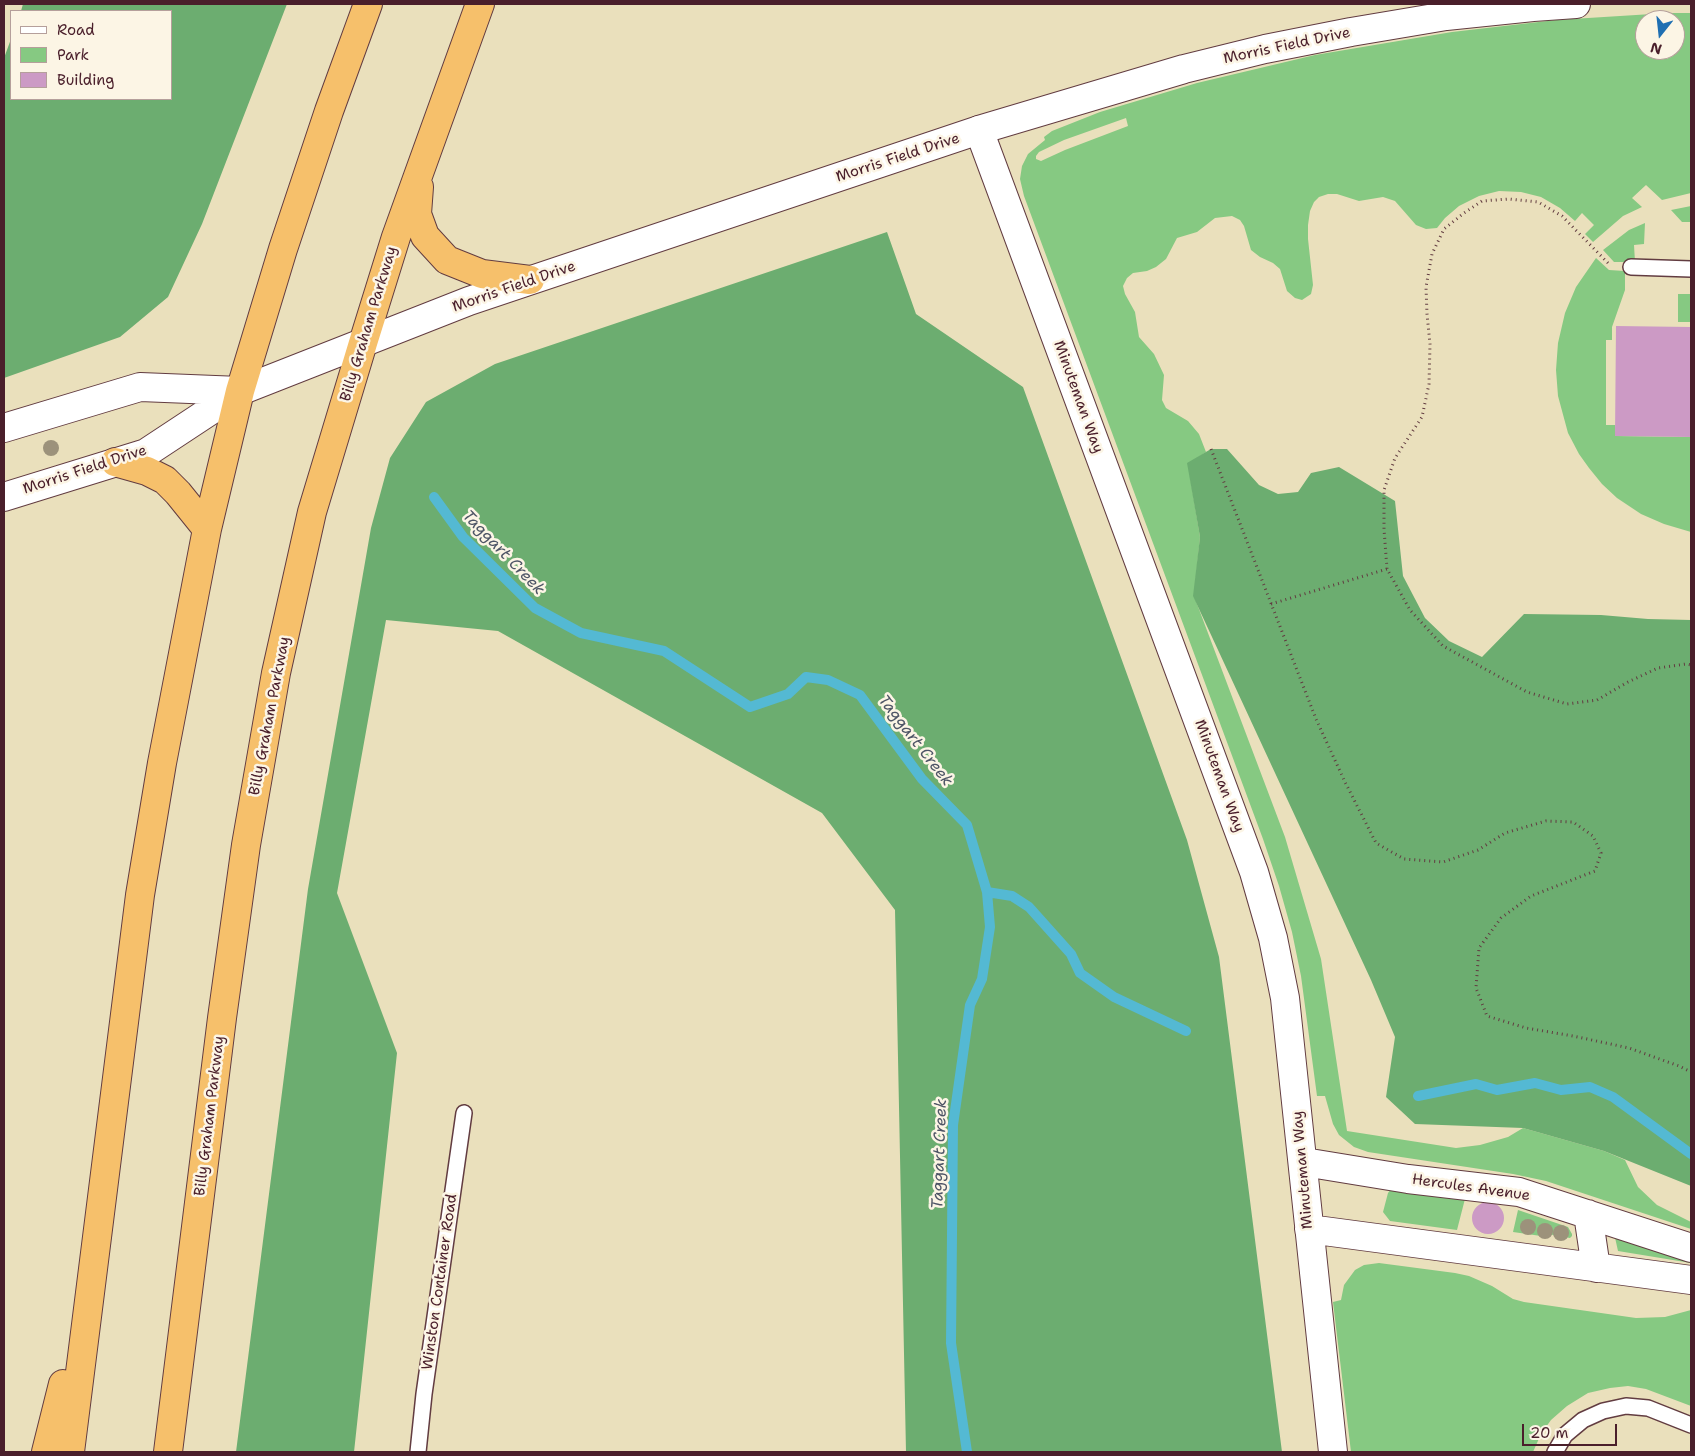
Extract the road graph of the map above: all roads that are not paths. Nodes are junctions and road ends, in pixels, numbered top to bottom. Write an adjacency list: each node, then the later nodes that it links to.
1 (368, 4): 10 (highway)
2 (480, 4): 5 (highway, Billy Graham Parkway)
3 (1576, 4): 4 (street, Morris Field Drive)
4 (979, 130): 8 (street, Morris Field Drive); 16 (street, Minuteman Way)
5 (420, 171): 8 (highway); 9 (highway, Billy Graham Parkway)
6 (1630, 268): 7 (lane)
7 (1691, 269)
8 (530, 280): 9 (street, Morris Field Drive)
9 (363, 343): 10 (street, Morris Field Drive); 26 (highway, Billy Graham Parkway)
10 (240, 391): 11 (street, Morris Field Drive); 12 (street, Morris Field Drive); 14 (highway)
11 (4, 428)
12 (115, 462): 13 (street, Morris Field Drive); 14 (highway)
13 (4, 497)
14 (207, 529): 19 (highway)
15 (464, 1112): 27 (lane, Winston Container Road)
16 (1304, 1162): 17 (street, Hercules Avenue); 18 (street, Minuteman Way)
17 (1588, 1214): 20 (street, Hercules Avenue); 21 (street)
18 (1309, 1229): 21 (street); 28 (street, Minuteman Way)
19 (95, 1248): 24 (highway); 25 (highway)
20 (1691, 1248)
21 (1596, 1268): 22 (street)
22 (1691, 1280)
23 (1691, 1425): 29 (lane)
24 (46, 1452)
25 (70, 1452)
26 (168, 1452)
27 (418, 1452)
28 (1333, 1452)
29 (1555, 1452)

